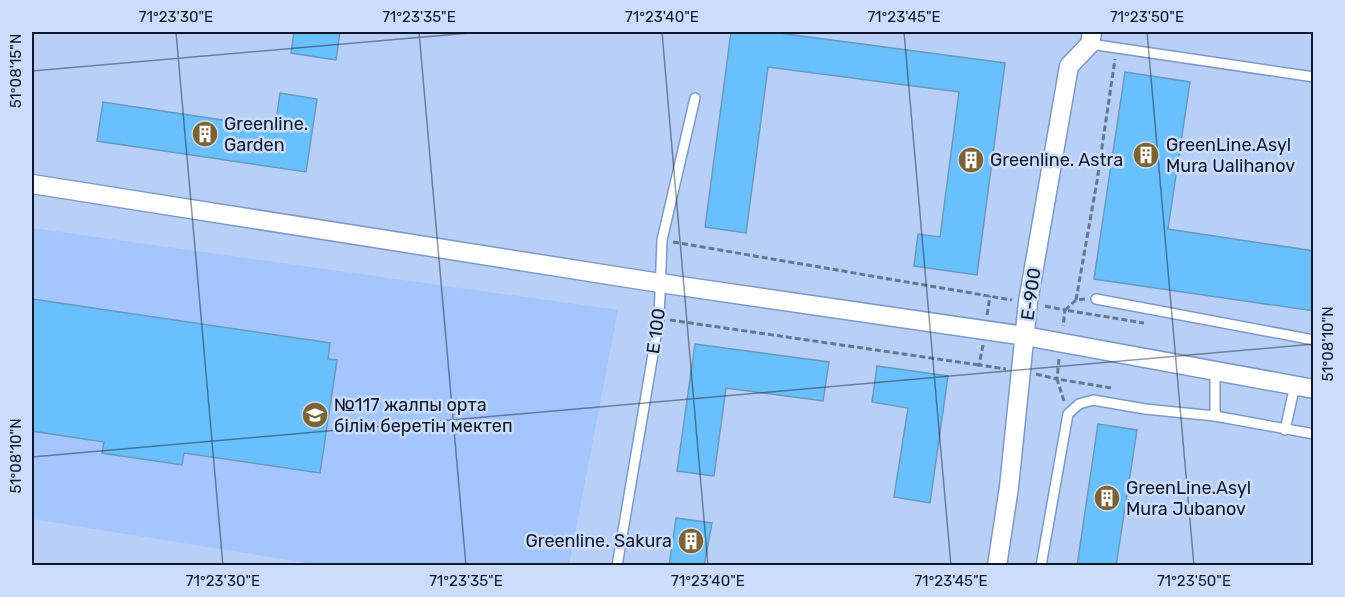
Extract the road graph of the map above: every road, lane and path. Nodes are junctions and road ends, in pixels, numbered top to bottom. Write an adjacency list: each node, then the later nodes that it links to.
1 (1091, 38): 2 (lane); 10 (street, E-900)
2 (1116, 48): 3 (lane); 9 (path)
3 (1314, 77)
4 (695, 98): 6 (lane, E 100)
5 (32, 184): 7 (street)
6 (662, 240): 7 (lane, E 100); 10 (path)
7 (660, 283): 11 (lane, E 100); 12 (street)
8 (1096, 299): 13 (lane)
9 (1076, 300)
10 (1028, 302): 12 (street, E-900)
11 (659, 319): 14 (path); 21 (lane, E 100)
12 (1025, 336): 15 (street); 22 (street, E-900)
13 (1314, 340)
14 (979, 365)
15 (1215, 371): 16 (street); 18 (lane)
16 (1295, 386): 17 (street); 19 (lane)
17 (1314, 389)
18 (1215, 416): 19 (lane); 23 (lane)
19 (1285, 430): 20 (lane)
20 (1314, 434)
21 (617, 566)
22 (997, 566)
23 (1041, 566)

